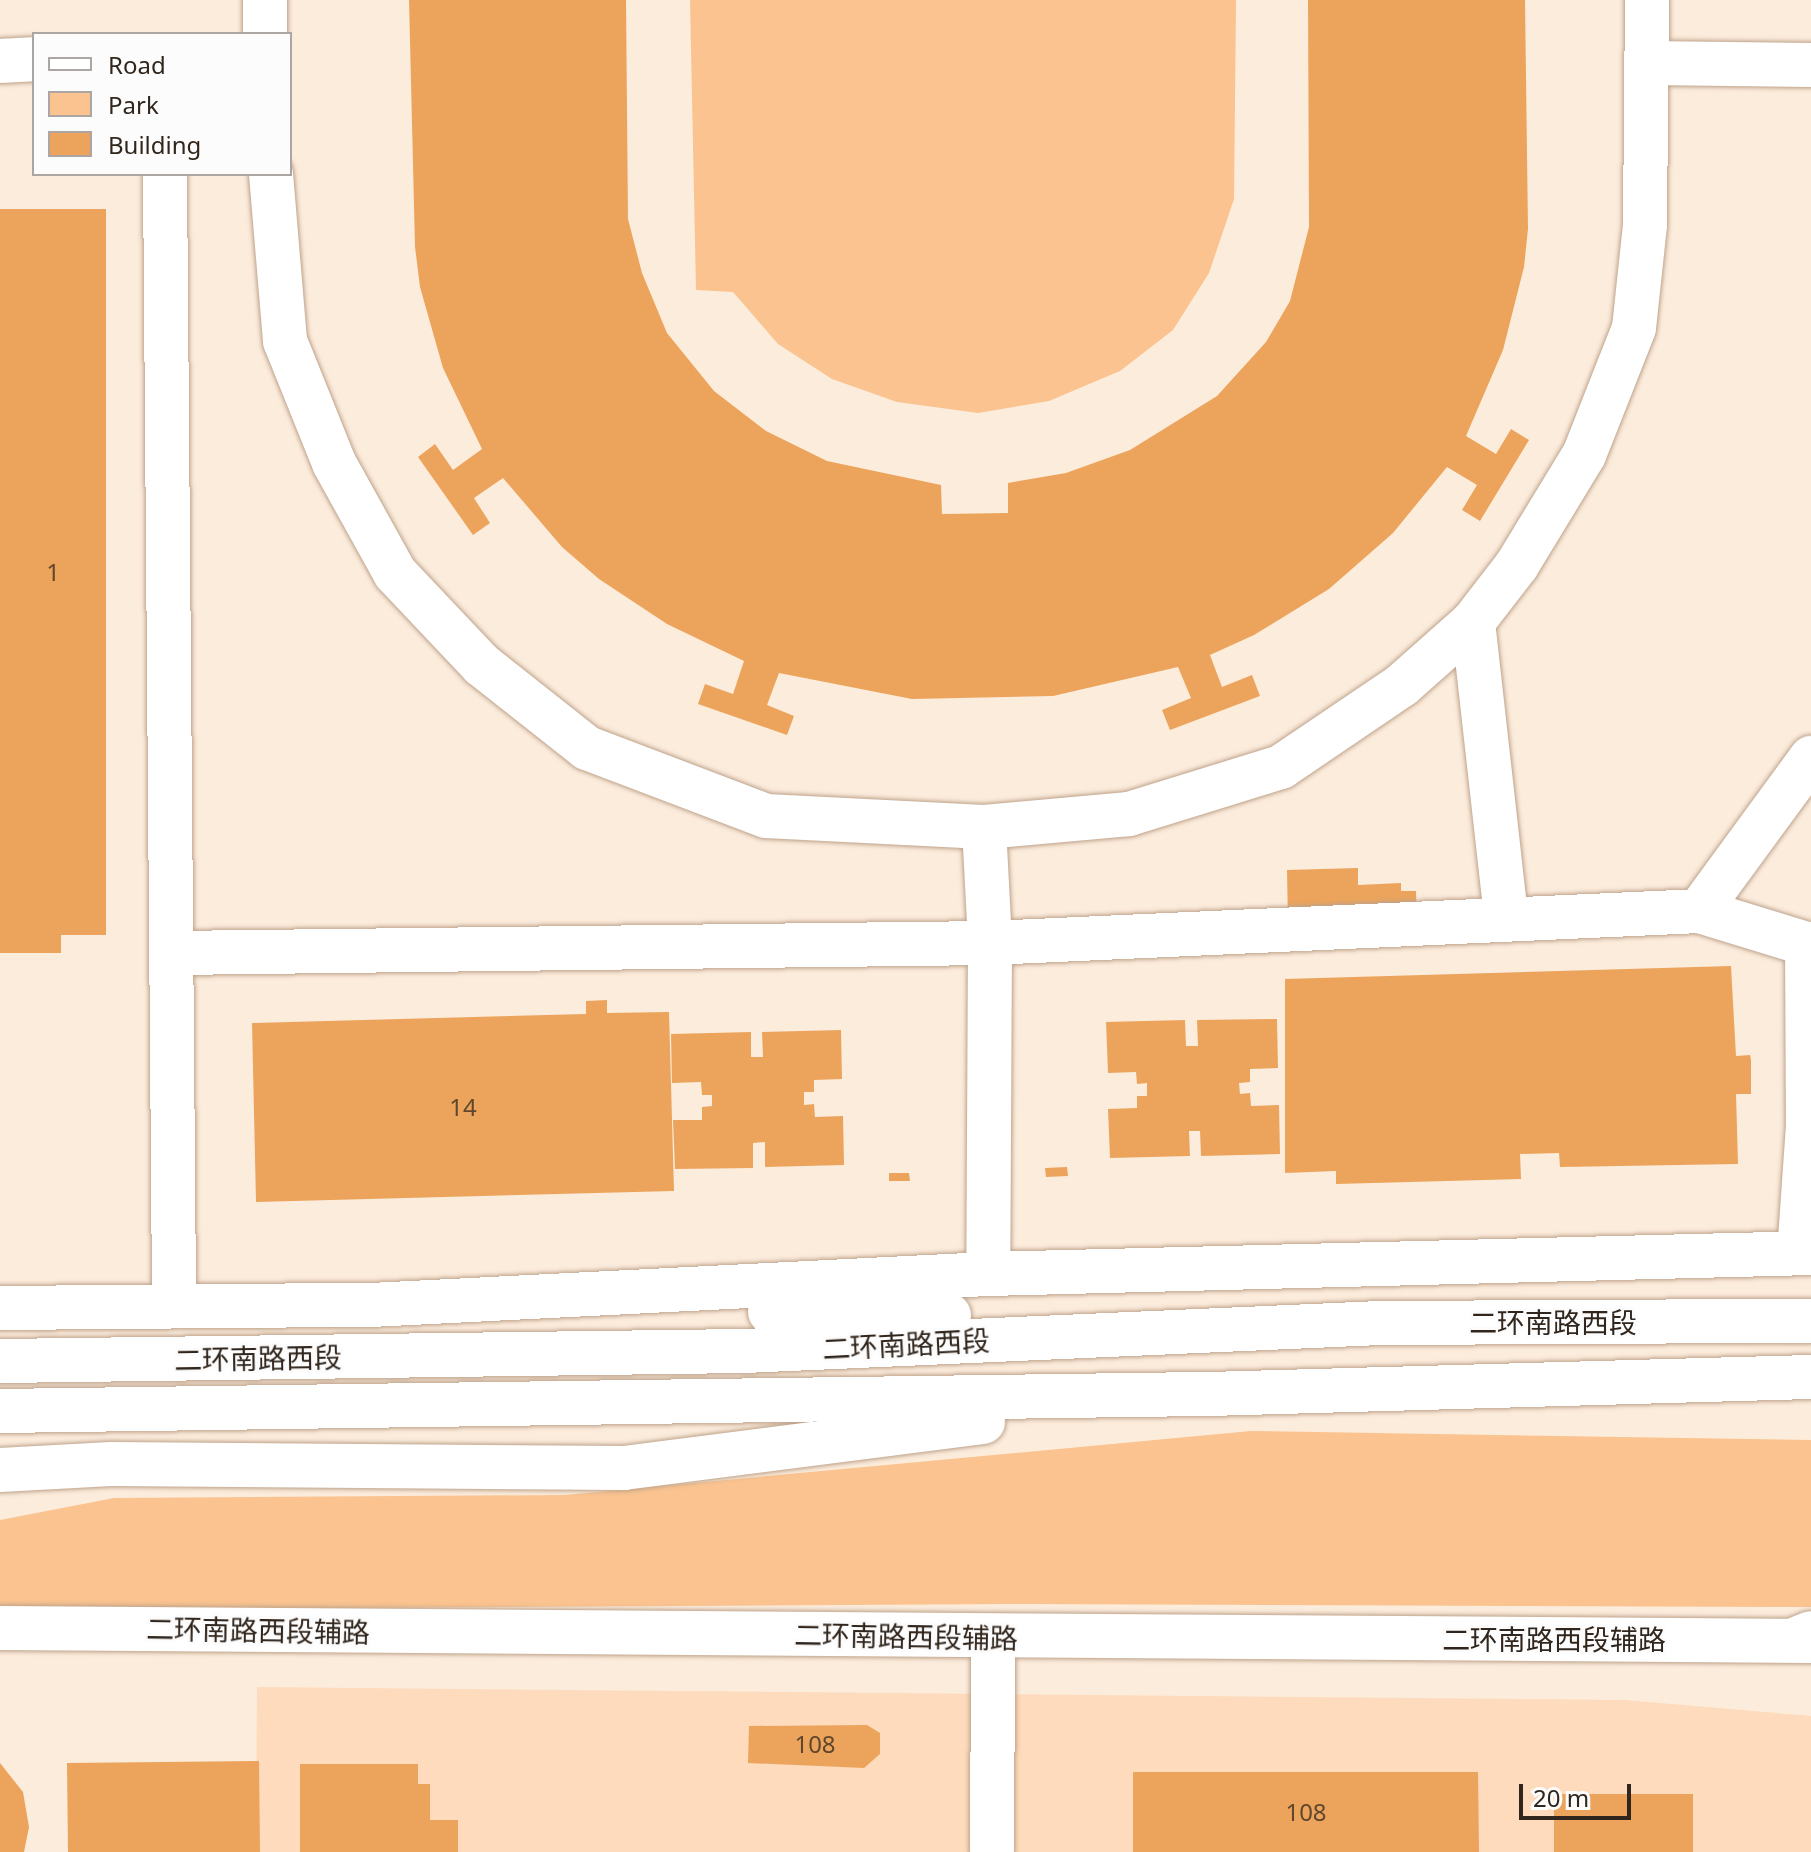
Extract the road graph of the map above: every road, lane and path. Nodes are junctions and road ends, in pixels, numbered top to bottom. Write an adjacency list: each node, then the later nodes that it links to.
1 (265, 0): 3 (main road)
2 (1647, 0): 6 (main road)
3 (265, 32)
4 (32, 59): 5 (main road)
5 (0, 61)
6 (1649, 63): 7 (main road); 10 (main road)
7 (1811, 65)
8 (165, 176): 16 (main road)
9 (271, 176): 12 (main road)
10 (1473, 622): 12 (main road); 14 (main road)
11 (1811, 758): 13 (main road)
12 (984, 827): 15 (main road)
13 (1699, 911): 14 (main road); 17 (main road)
14 (1506, 916): 15 (main road)
15 (990, 943): 16 (main road); 19 (main road)
16 (172, 953): 21 (main road)
17 (1810, 1124): 18 (main road)
18 (1805, 1253): 19 (main road)
19 (988, 1274): 20 (main road)
20 (371, 1305): 21 (main road); 24 (main road)
21 (174, 1306): 22 (main road)
22 (0, 1308)
23 (1811, 1321): 24 (main road, 二环南路西段)
24 (1380, 1323): 25 (main road, 二环南路西段)
25 (0, 1361)
26 (1763, 1377): 27 (main road, 二环南路西段); 28 (main road); 29 (main road, 二环南路西段)
27 (1811, 1377)
28 (1811, 1393)
29 (1209, 1394): 30 (main road, 二环南路西段); 31 (main road)
30 (0, 1411)
31 (0, 1470)
32 (0, 1628): 33 (main road, 二环南路西段辅路)
33 (993, 1637): 34 (main road, 二环南路西段辅路); 35 (main road)
34 (1805, 1638)
35 (992, 1852)

